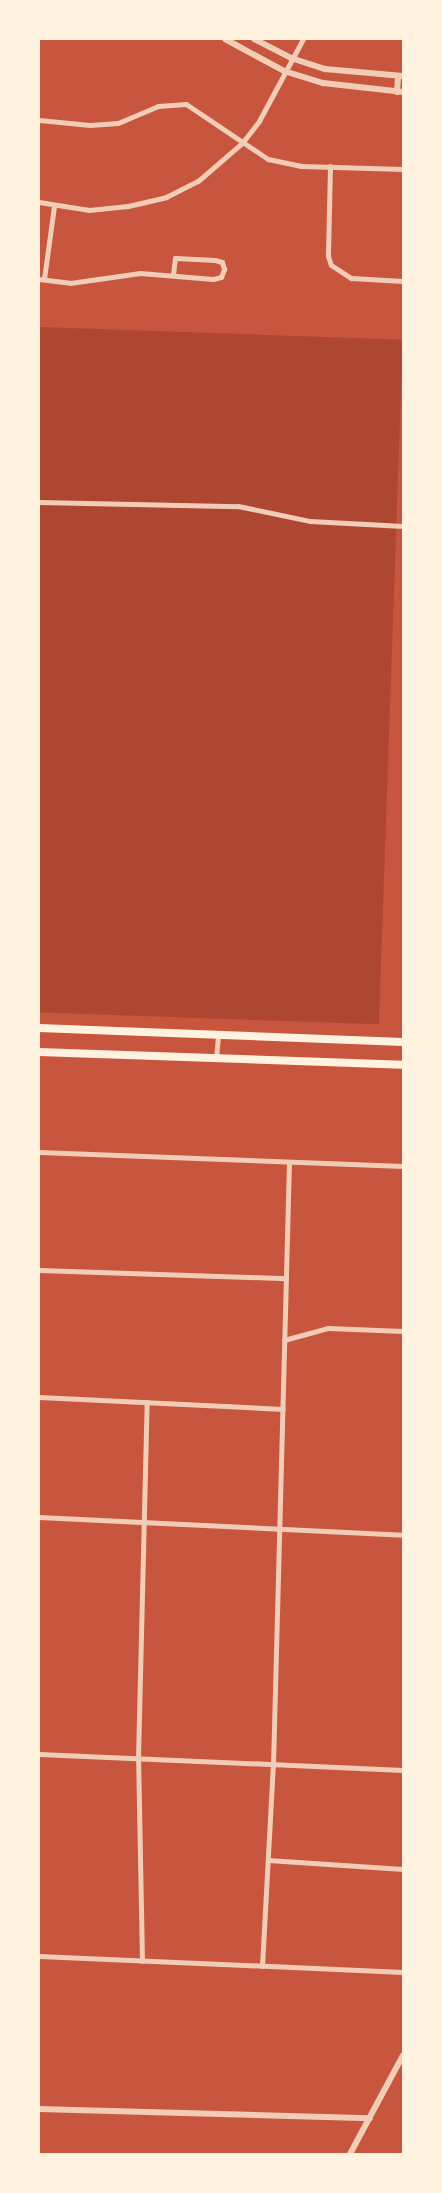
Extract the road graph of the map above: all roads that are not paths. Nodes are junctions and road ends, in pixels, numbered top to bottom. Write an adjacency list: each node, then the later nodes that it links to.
1 (225, 39): 5 (street)
2 (254, 39): 4 (street)
3 (303, 39): 4 (street)
4 (292, 58): 5 (street); 6 (street)
5 (284, 71): 7 (street); 9 (street)
6 (401, 76): 7 (street)
7 (400, 92)
8 (39, 120): 9 (street)
9 (242, 143): 10 (street); 13 (street)
10 (330, 166): 11 (street); 16 (street)
11 (403, 169)
12 (39, 202): 13 (street)
13 (54, 206): 15 (street)
14 (173, 275): 14 (street); 15 (street)
15 (42, 279)
16 (403, 281)
17 (39, 502): 18 (street)
18 (403, 526)
19 (39, 1028): 20 (main road)
20 (218, 1035): 21 (main road); 23 (street)
21 (403, 1042)
22 (39, 1052): 23 (main road)
23 (216, 1059): 24 (main road)
24 (403, 1065)
25 (39, 1152): 26 (street)
26 (289, 1162): 27 (street); 29 (street)
27 (403, 1166)
28 (39, 1270): 29 (street)
29 (286, 1278): 31 (street)
30 (403, 1331): 31 (street)
31 (284, 1340): 34 (street)
32 (39, 1397): 33 (street)
33 (147, 1402): 34 (street); 36 (street)
34 (283, 1408): 37 (street)
35 (39, 1517): 36 (street)
36 (144, 1522): 37 (street); 40 (street)
37 (279, 1529): 38 (street); 41 (street)
38 (403, 1535)
39 (39, 1754): 40 (street)
40 (138, 1758): 41 (street); 46 (street)
41 (273, 1764): 42 (street); 43 (street)
42 (403, 1770)
43 (268, 1860): 44 (street); 47 (street)
44 (403, 1869)
45 (39, 1956): 46 (street)
46 (142, 1961): 47 (street)
47 (262, 1966): 48 (street)
48 (403, 1972)
49 (403, 2055): 51 (street)
50 (39, 2109): 51 (street)
51 (370, 2118): 52 (street)
52 (350, 2154)

